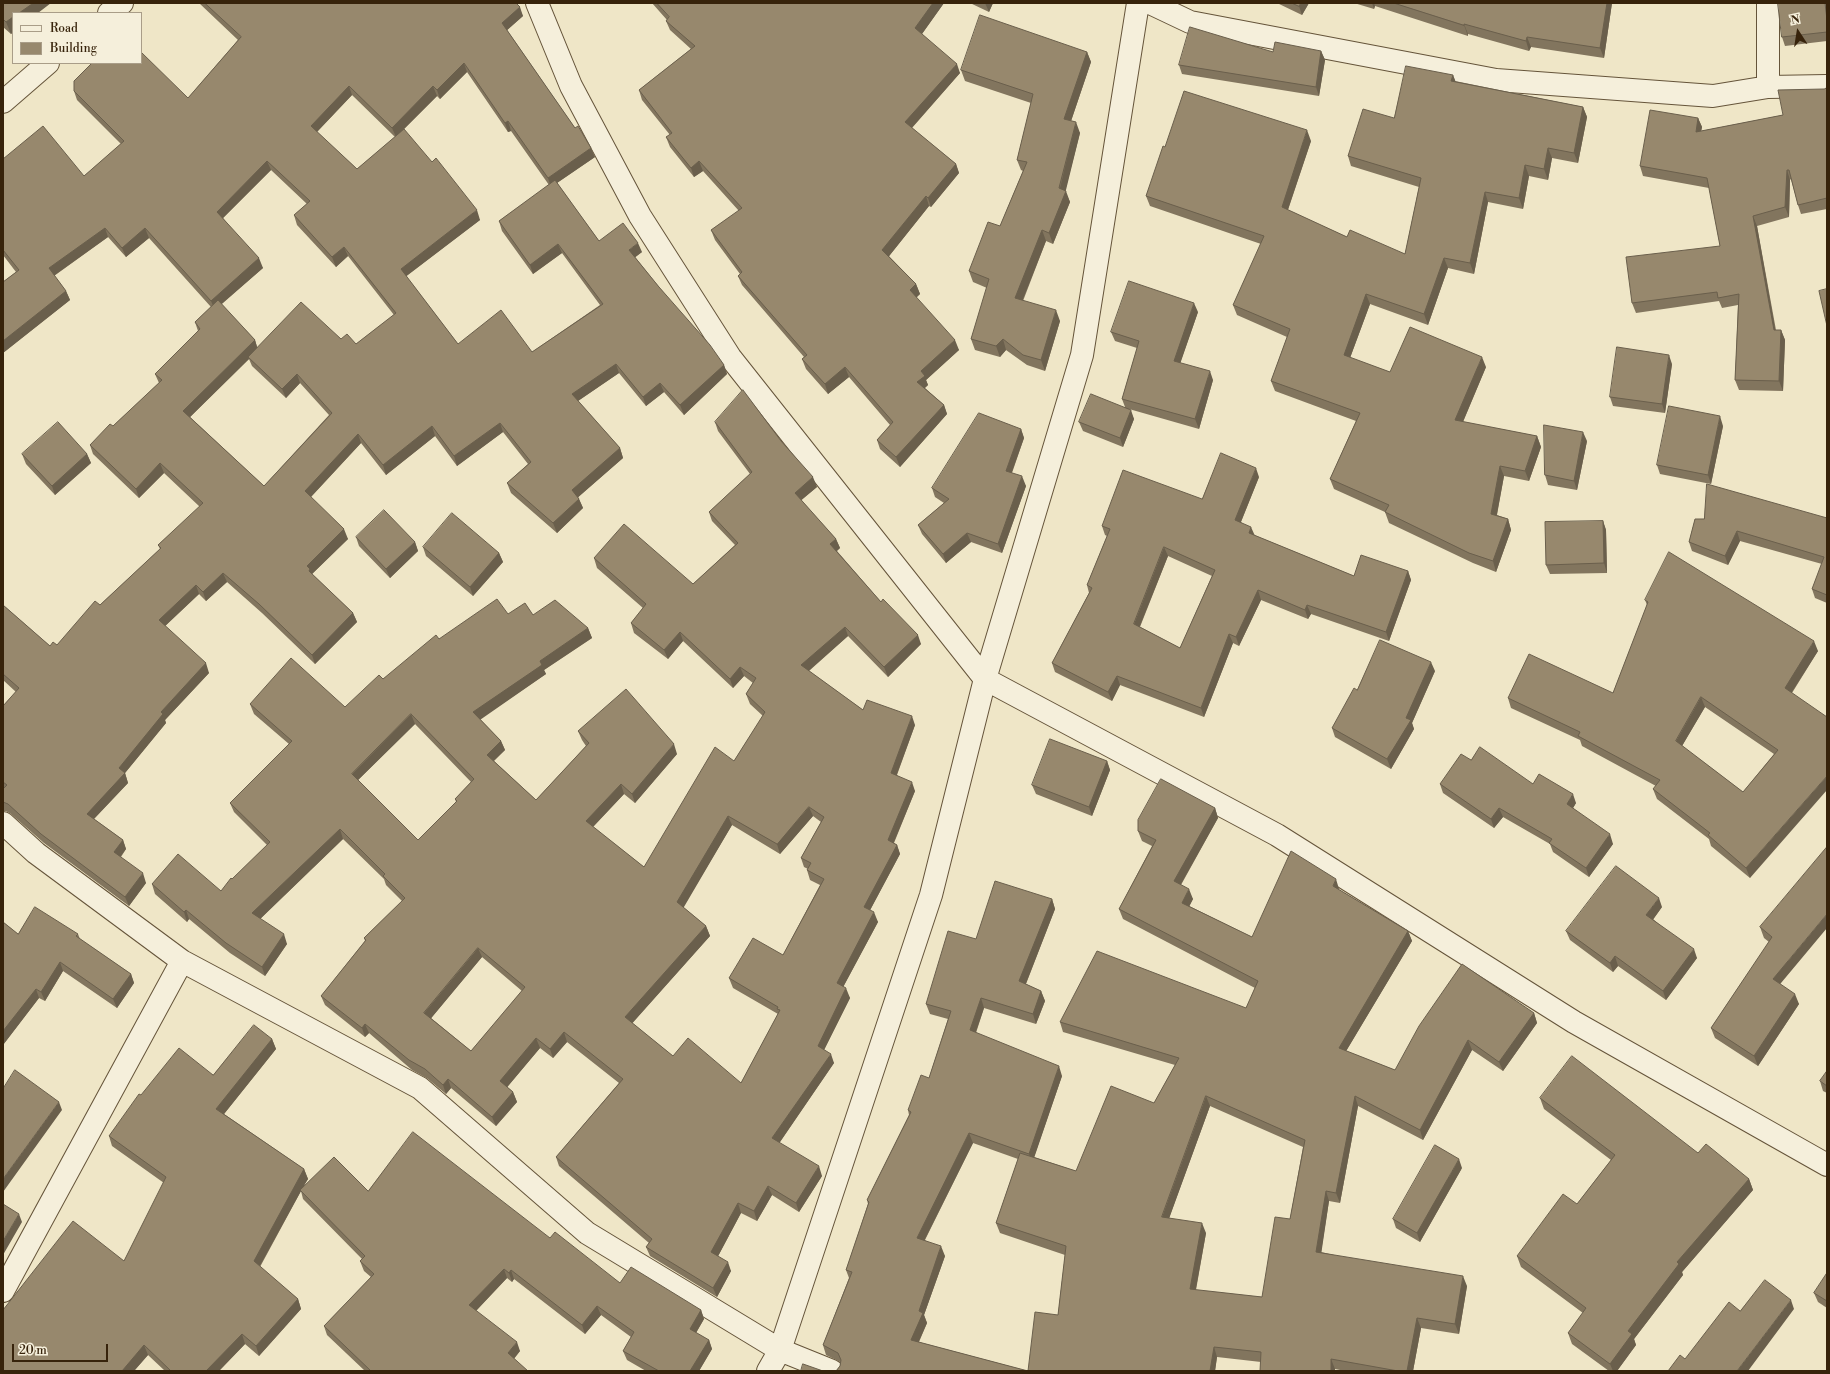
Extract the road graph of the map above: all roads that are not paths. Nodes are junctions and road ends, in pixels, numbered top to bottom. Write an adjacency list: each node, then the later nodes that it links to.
1 (122, 3): 6 (street)
2 (537, 3): 11 (street)
3 (1138, 3): 11 (street)
4 (1150, 3): 9 (street)
5 (1768, 3): 9 (street)
6 (110, 12)
7 (47, 64): 10 (street)
8 (1827, 86): 9 (street)
9 (1768, 87)
10 (3, 102)
11 (985, 679): 14 (street); 16 (street)
12 (3, 823): 13 (street)
13 (182, 961): 15 (street); 16 (street)
14 (1827, 1165)
15 (3, 1291)
16 (780, 1350): 17 (street); 18 (street)
17 (768, 1371)
18 (832, 1371)

